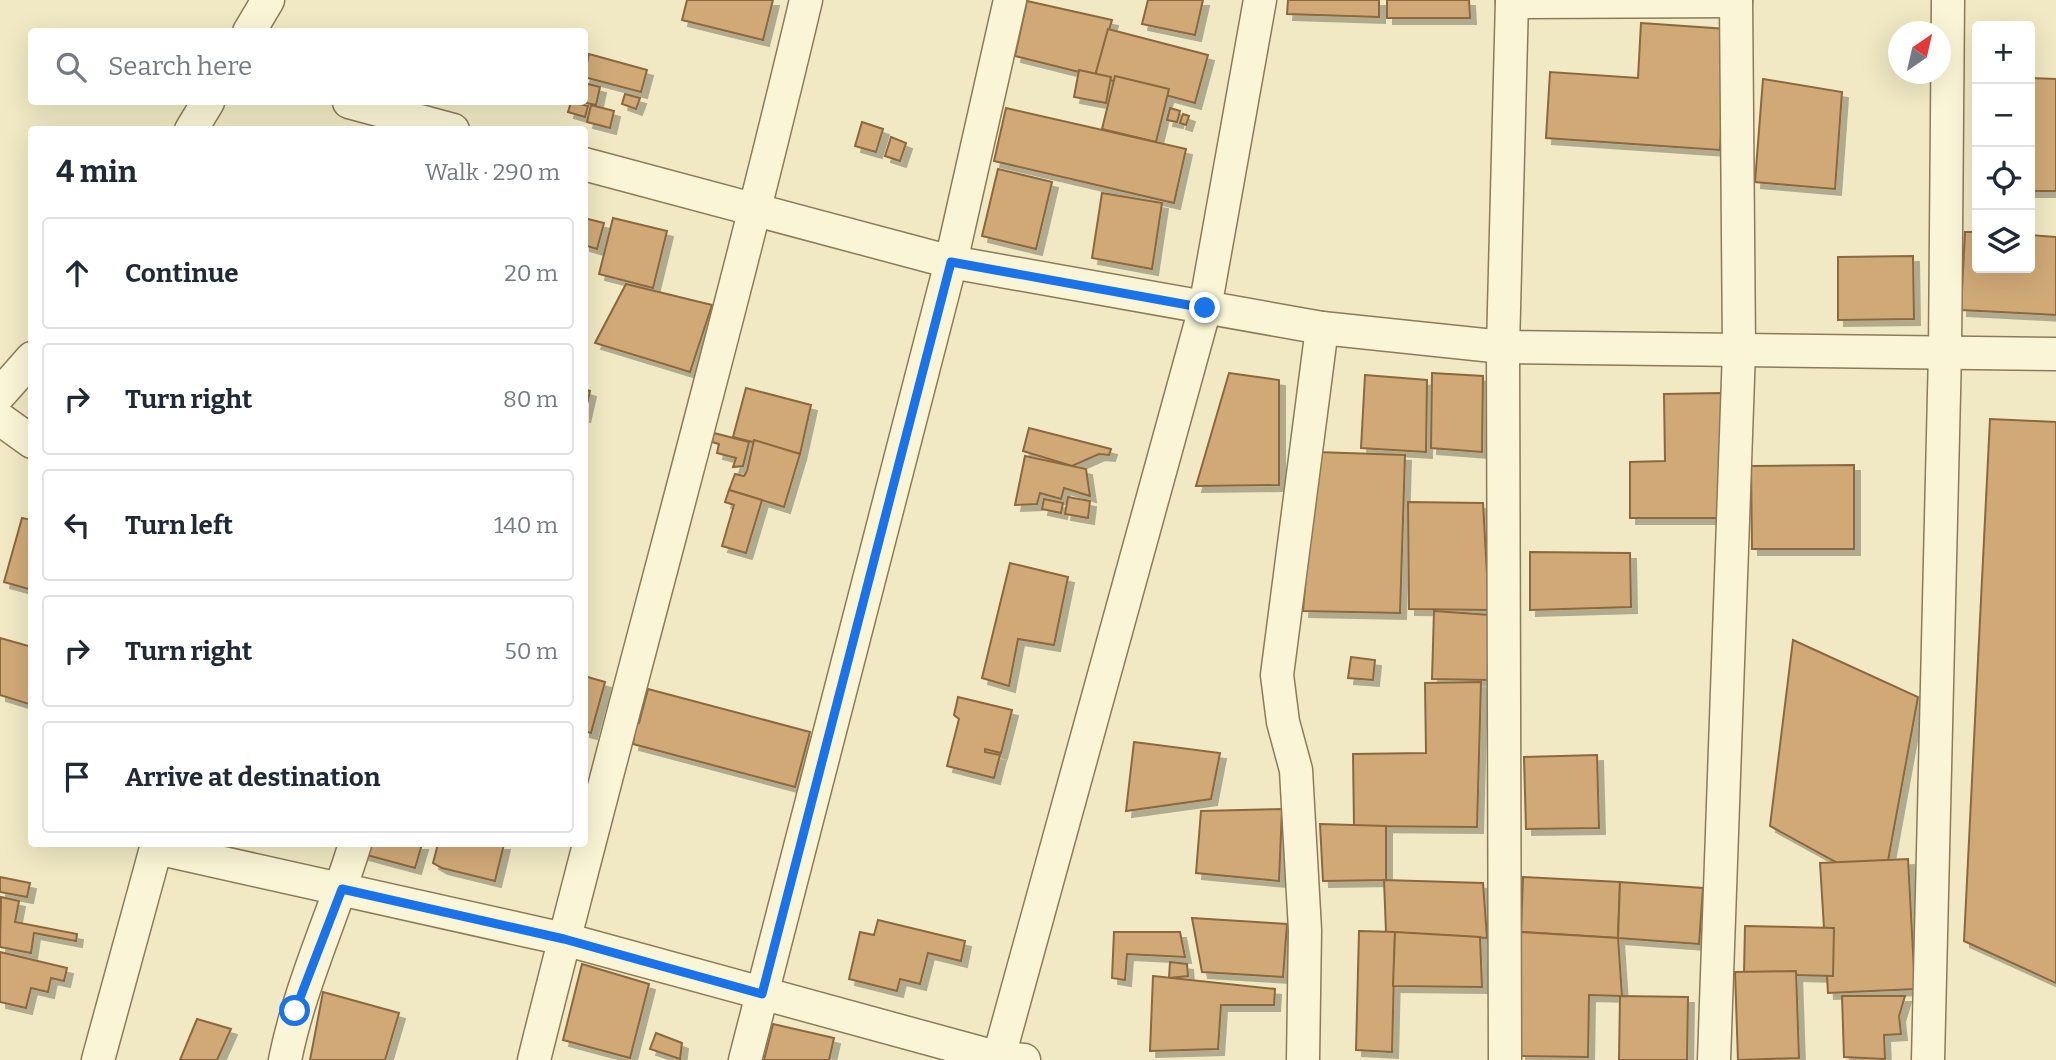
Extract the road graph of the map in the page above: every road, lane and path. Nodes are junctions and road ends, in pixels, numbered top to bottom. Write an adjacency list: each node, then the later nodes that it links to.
1 (268, 0): 8 (street)
2 (806, 0): 14 (street)
3 (1010, 0): 15 (street)
4 (1260, 0): 16 (street)
5 (1948, 0): 20 (street)
6 (1512, 1): 7 (street); 18 (street)
7 (1736, 1): 19 (street)
8 (251, 28)
9 (206, 105): 11 (street)
10 (360, 105): 12 (street)
11 (193, 126)
12 (438, 126)
13 (588, 165): 14 (street)
14 (757, 209): 15 (street); 30 (street)
15 (951, 262): 16 (street); 31 (street)
16 (1205, 308): 17 (street); 32 (street)
17 (1322, 328): 18 (street); 37 (street)
18 (1503, 347): 19 (street); 38 (street)
19 (1740, 349): 20 (street); 39 (street)
20 (1945, 352): 21 (street); 40 (street)
21 (2056, 354)
22 (28, 362): 23 (street)
23 (0, 394)
24 (0, 419): 25 (street)
25 (28, 439)
26 (156, 847): 33 (street)
27 (160, 847): 29 (street)
28 (354, 847): 29 (street)
29 (342, 889): 30 (street); 34 (street)
30 (564, 939): 31 (street); 35 (street)
31 (762, 994): 32 (street); 36 (street)
32 (1007, 1059)
33 (98, 1060)
34 (285, 1060)
35 (534, 1060)
36 (744, 1060)
37 (1303, 1060)
38 (1505, 1060)
39 (1714, 1060)
40 (1928, 1060)

